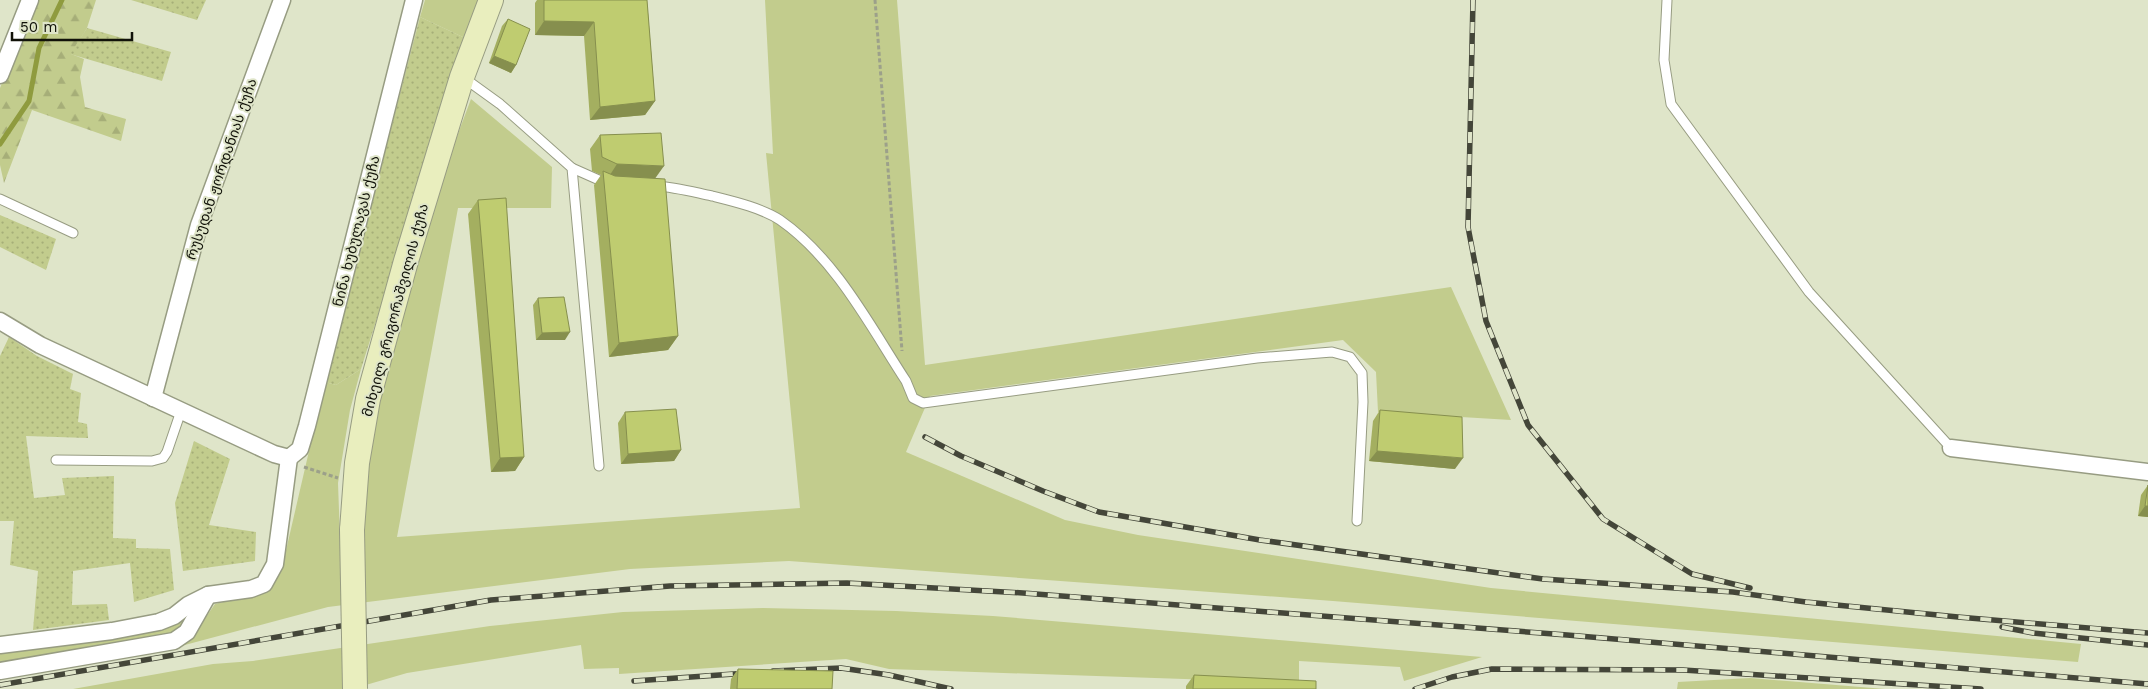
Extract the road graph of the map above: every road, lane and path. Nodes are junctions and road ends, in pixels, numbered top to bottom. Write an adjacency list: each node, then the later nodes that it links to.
1 (30, 0): 7 (street)
2 (282, 0): 16 (street, რუსუდან ჟორდანიას ქუჩა)
3 (414, 0): 20 (street, ნინა ხუბულავას ქუჩა)
4 (491, 0): 8 (street, მიხეილ გრიგორაშვილის ქუჩა)
5 (875, 0): 15 (path)
6 (1667, 0): 18 (lane)
7 (0, 74)
8 (462, 77): 9 (lane); 23 (street, მიხეილ გრიგორაშვილის ქუჩა)
9 (572, 168): 10 (lane); 21 (lane)
10 (615, 185)
11 (643, 186): 24 (lane)
12 (0, 200): 13 (lane)
13 (73, 233)
14 (0, 321): 16 (street)
15 (902, 352)
16 (153, 398): 17 (street)
17 (181, 411): 19 (lane); 20 (street)
18 (1951, 448): 22 (street)
19 (56, 460)
20 (289, 460): 23 (path); 25 (street, ნინა ხუბულავას ქუჩა)
21 (599, 466)
22 (2148, 472)
23 (356, 483): 28 (street, მიხეილ გრიგორაშვილის ქუჩა, bridge)
24 (1357, 521)
25 (208, 595): 26 (street, ნინა ხუბულავას ქუჩა); 27 (street)
26 (0, 645)
27 (0, 671)
28 (355, 689)

